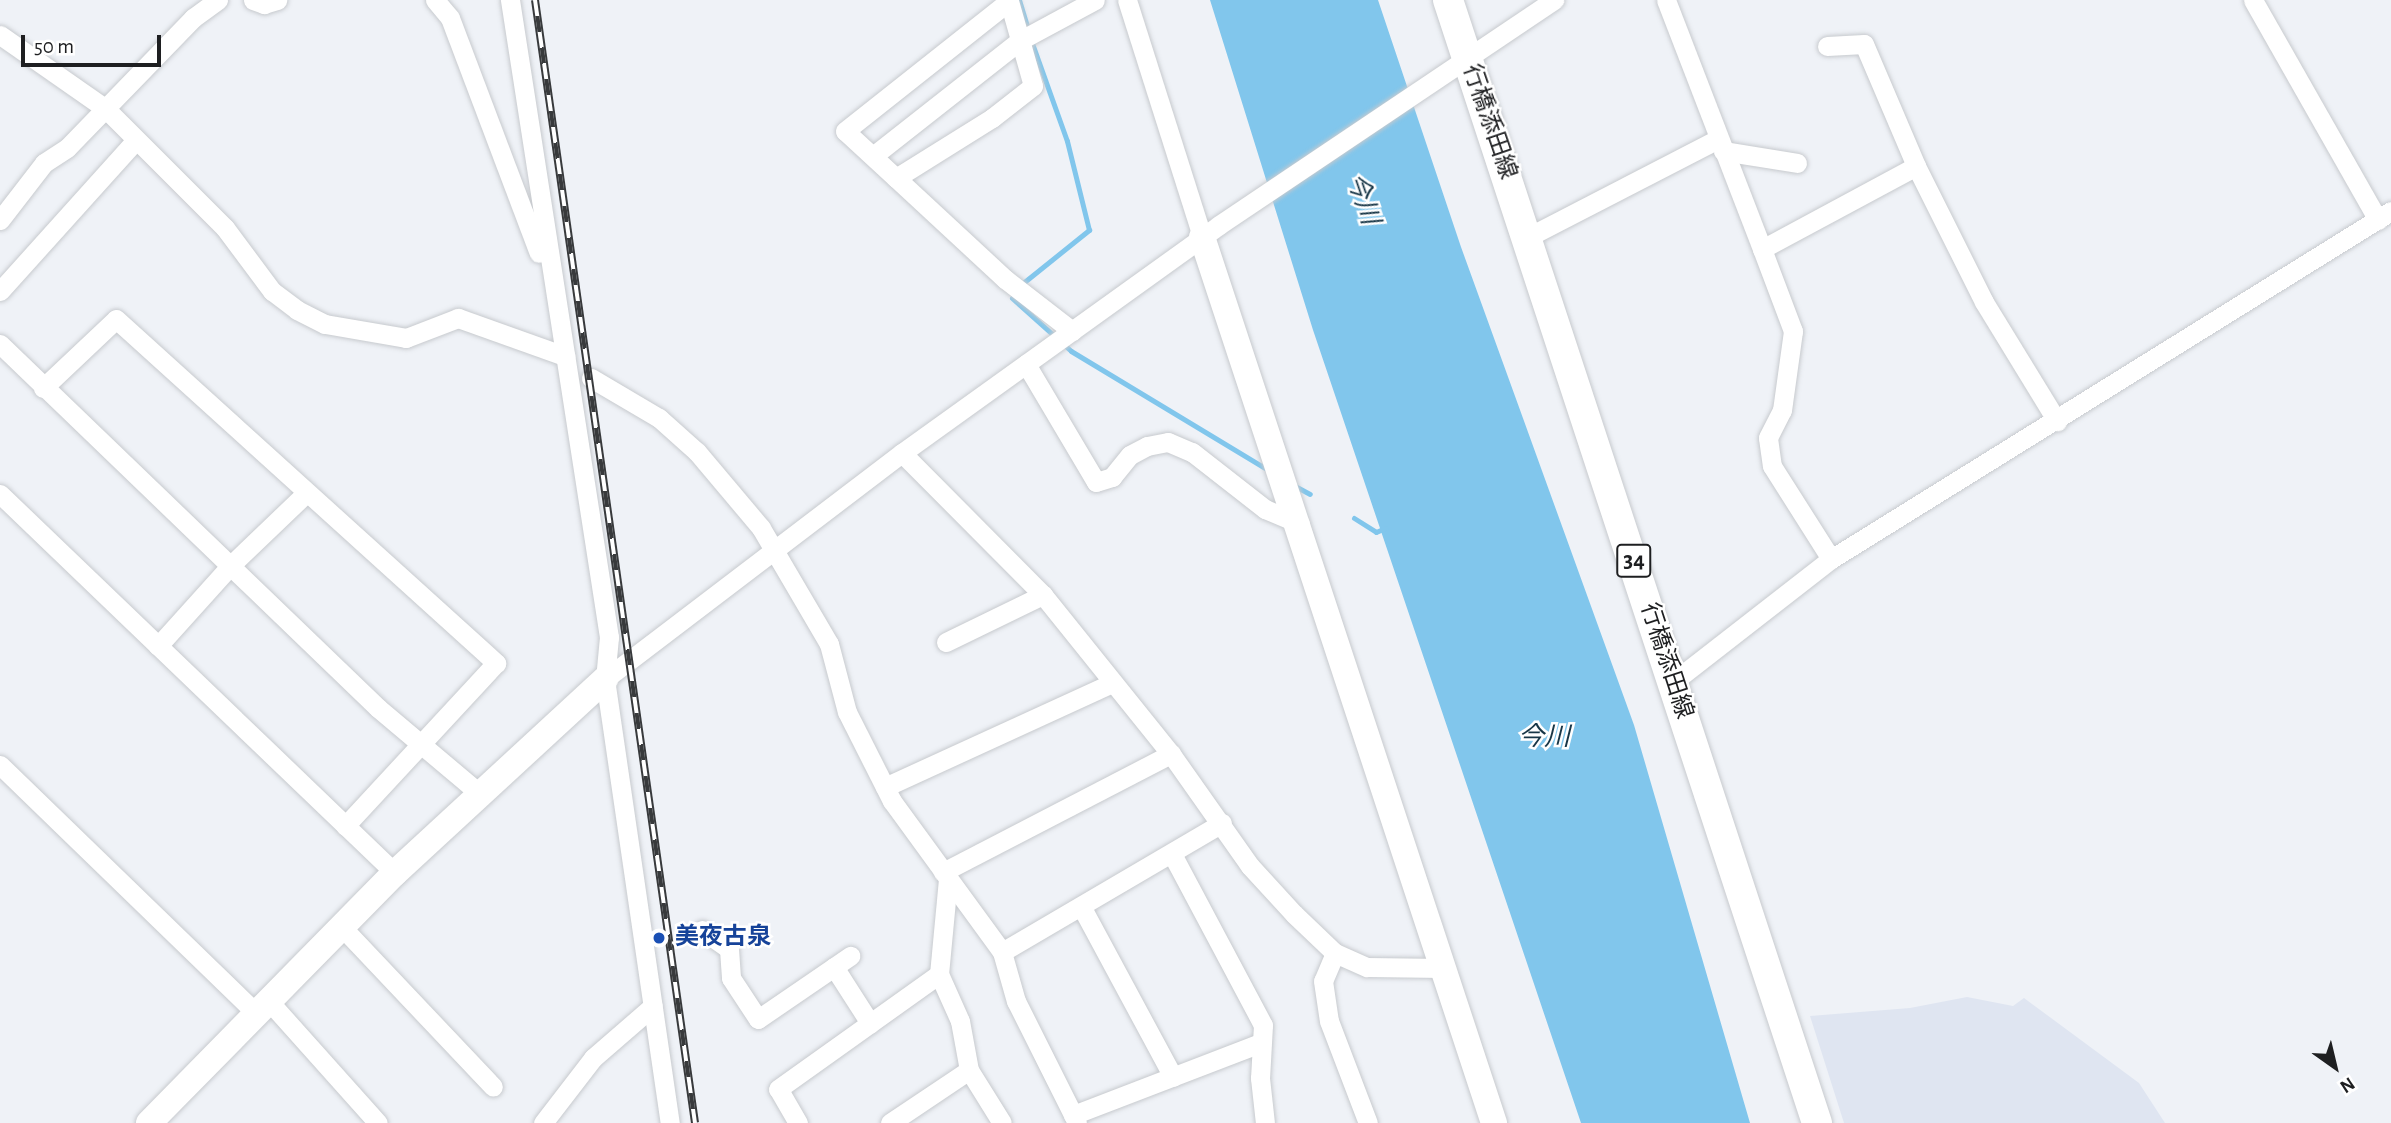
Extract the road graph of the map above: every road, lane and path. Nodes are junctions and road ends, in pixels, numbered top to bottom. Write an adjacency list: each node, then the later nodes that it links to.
1 (218, 0): 16 (street)
2 (253, 0): 3 (street)
3 (277, 0)
4 (435, 0): 28 (street)
5 (510, 0): 28 (street)
6 (1095, 0): 13 (street)
7 (1127, 0): 25 (street)
8 (1448, 0): 15 (main road, 行橋添田線 / 34)
9 (1553, 0): 15 (street)
10 (1666, 0): 18 (street)
11 (2253, 0): 23 (street)
12 (0, 35): 16 (street)
13 (1019, 41): 19 (street); 19 (street); 22 (street)
14 (1827, 46): 21 (street)
15 (1461, 61): 25 (street); 26 (main road, 行橋添田線 / 34)
16 (106, 108): 17 (street); 24 (street)
17 (135, 141): 29 (street); 32 (street)
18 (1720, 145): 20 (street); 26 (street); 27 (street)
19 (873, 156): 22 (street)
20 (1797, 163)
21 (1916, 166): 27 (street); 36 (street)
22 (896, 178): 30 (street)
23 (2385, 215): 36 (street)
24 (0, 220)
25 (1210, 231): 30 (street); 40 (street)
26 (1528, 237): 48 (main road, 行橋添田線 / 34)
27 (1762, 249): 42 (street)
28 (551, 284): 32 (street)
29 (0, 291)
30 (1070, 332): 33 (street)
31 (0, 344): 35 (street)
32 (565, 356): 47 (street)
33 (1026, 364): 37 (street); 40 (street)
34 (590, 379): 41 (street)
35 (43, 388): 38 (street); 43 (street)
36 (2057, 421): 42 (street)
37 (902, 453): 41 (street); 44 (street)
38 (306, 493): 43 (street); 50 (street)
39 (0, 494): 46 (street)
40 (1299, 520): 65 (street)
41 (776, 551): 47 (street); 53 (street)
42 (1831, 559): 48 (street)
43 (230, 566): 46 (street); 50 (street)
44 (1043, 595): 45 (street); 49 (street)
45 (946, 642)
46 (158, 646): 56 (street)
47 (605, 679): 54 (street); 68 (street)
48 (1674, 682): 85 (main road, 行橋添田線 / 34)
49 (1112, 683): 51 (street); 53 (street)
50 (422, 742): 54 (street); 56 (street)
51 (1171, 754): 55 (street); 59 (street)
52 (0, 765): 67 (street)
53 (886, 787): 59 (street)
54 (479, 793): 58 (street)
55 (1222, 823): 57 (street); 64 (street)
56 (345, 826): 58 (street)
57 (1172, 854): 60 (street); 70 (street)
58 (395, 873): 61 (street)
59 (945, 876): 63 (street); 66 (street)
60 (1081, 906): 63 (street); 72 (street)
61 (341, 926): 67 (street); 73 (street)
62 (702, 930): 69 (street)
63 (1002, 952): 74 (street)
64 (1335, 953): 65 (street); 83 (street)
65 (1444, 968): 84 (street)
66 (939, 974): 69 (street); 71 (street)
67 (261, 1005): 75 (street); 76 (street)
68 (653, 1006): 77 (street); 78 (street)
69 (870, 1023): 79 (street)
70 (1261, 1043): 72 (street); 82 (street)
71 (970, 1070): 80 (street); 81 (street)
72 (1173, 1077): 74 (street)
73 (494, 1087)
74 (1075, 1119)
75 (149, 1123)
76 (378, 1123)
77 (543, 1123)
78 (670, 1123)
79 (798, 1123)
80 (890, 1123)
81 (1002, 1123)
82 (1265, 1123)
83 (1368, 1123)
84 (1494, 1123)
85 (1817, 1123)

